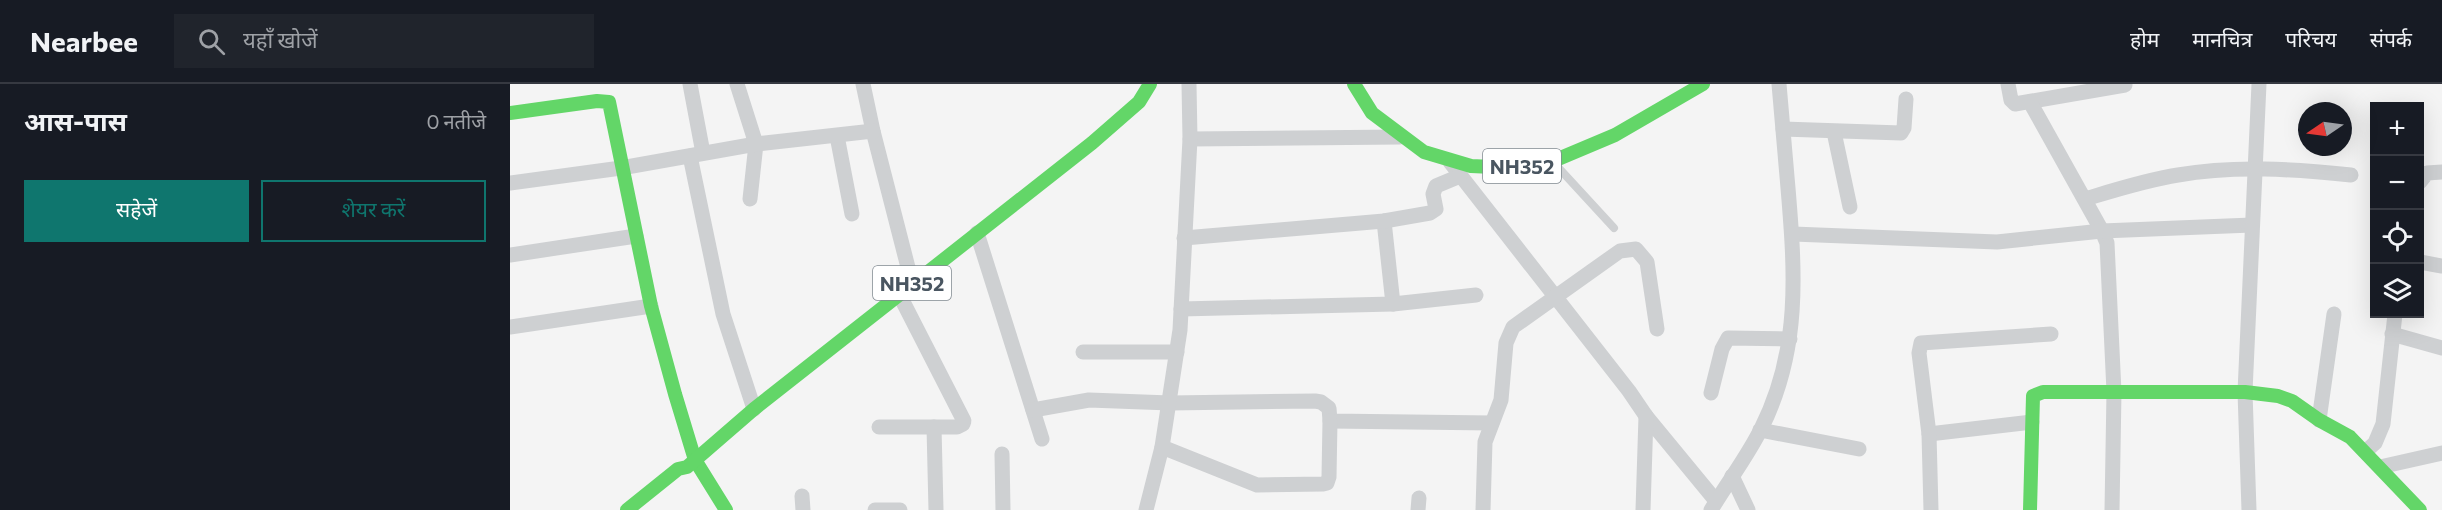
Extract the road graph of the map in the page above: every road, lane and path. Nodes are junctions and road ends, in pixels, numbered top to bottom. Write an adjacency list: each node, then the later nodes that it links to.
1 (690, 84): 22 (street)
2 (736, 84): 21 (street)
3 (863, 84): 16 (street)
4 (1150, 84): 40 (main road, NH352)
5 (1190, 84): 20 (street)
6 (1354, 84): 19 (main road, NH352)
7 (1703, 84): 24 (main road, NH352)
8 (1779, 84): 15 (street)
9 (2008, 84): 13 (street)
10 (2259, 84): 26 (street)
11 (2125, 85): 13 (street)
12 (1906, 99): 17 (street)
13 (2030, 102): 33 (street)
14 (510, 112): 25 (main road)
15 (1783, 129): 17 (street); 41 (street)
16 (873, 131): 18 (street); 47 (street)
17 (1834, 132): 34 (street)
18 (837, 136): 21 (street); 35 (street)
19 (1402, 136): 20 (street); 23 (main road, NH352)
20 (1190, 139): 43 (street)
21 (756, 144): 22 (street); 32 (street)
22 (696, 154): 25 (street); 68 (street)
23 (1448, 159): 24 (main road, NH352); 29 (street)
24 (1552, 160): 38 (lane)
25 (621, 168): 31 (street); 42 (main road)
26 (2254, 168): 28 (street); 33 (street); 37 (street)
27 (2442, 172): 30 (street)
28 (2351, 175)
29 (1460, 176): 36 (street); 50 (street)
30 (2424, 177)
31 (510, 183)
32 (750, 199)
33 (2085, 199): 39 (street)
34 (1850, 207)
35 (852, 214)
36 (1384, 221): 43 (street); 51 (street)
37 (2252, 225): 39 (street); 65 (street)
38 (1614, 228)
39 (2102, 231): 41 (street); 64 (street)
40 (977, 233): 47 (main road, NH352); 69 (street)
41 (1792, 234): 60 (street)
42 (636, 236): 44 (street); 52 (main road)
43 (1184, 238): 53 (street)
44 (510, 255)
45 (2424, 263): 46 (street)
46 (2442, 266)
47 (912, 283): 48 (main road, NH352)
48 (899, 294): 68 (main road, NH352); 76 (street)
49 (1476, 295): 51 (street)
50 (1556, 298): 57 (street); 70 (street); 74 (street)
51 (1393, 304): 53 (street)
52 (651, 306): 56 (street); 85 (main road)
53 (1181, 309): 63 (street)
54 (2334, 314): 71 (street)
55 (2394, 318): 59 (street)
56 (510, 327)
57 (1657, 329)
58 (2051, 334): 78 (street)
59 (2392, 334): 61 (street); 82 (street)
60 (1790, 339): 66 (street); 77 (street)
61 (2442, 348)
62 (1083, 352): 63 (street)
63 (1177, 352): 67 (street)
64 (2114, 392): 65 (main road); 73 (main road); 103 (street)
65 (2245, 392): 71 (main road); 104 (street)
66 (1711, 393)
67 (1170, 403): 69 (street); 72 (street); 80 (street)
68 (754, 409): 85 (main road, NH352)
69 (1033, 410): 79 (street)
70 (1646, 416): 89 (street); 99 (street)
71 (2319, 420): 82 (main road)
72 (1330, 421): 74 (street); 80 (street)
73 (2031, 422): 78 (street); 102 (main road)
74 (1492, 423): 98 (street)
75 (879, 427): 76 (street)
76 (934, 427): 95 (street)
77 (1760, 430): 81 (street); 87 (street)
78 (1929, 434): 101 (street)
79 (1042, 440)
80 (1162, 447): 97 (street)
81 (1859, 448)
82 (2366, 451): 86 (main road)
83 (2442, 453): 86 (street)
84 (1002, 454): 96 (street)
85 (691, 464): 88 (main road, NH352); 91 (main road, NH352); 92 (main road)
86 (2380, 467): 90 (main road)
87 (1732, 476): 89 (street); 100 (street)
88 (658, 503)
89 (1714, 506)
90 (2413, 509)
91 (627, 510)
92 (726, 510)
93 (875, 510): 94 (street)
94 (900, 510)
95 (936, 510)
96 (1003, 510)
97 (1146, 510)
98 (1483, 510)
99 (1643, 510)
100 (1748, 510)
101 (1931, 510)
102 (2030, 510)
103 (2112, 510)
104 (2249, 510)

